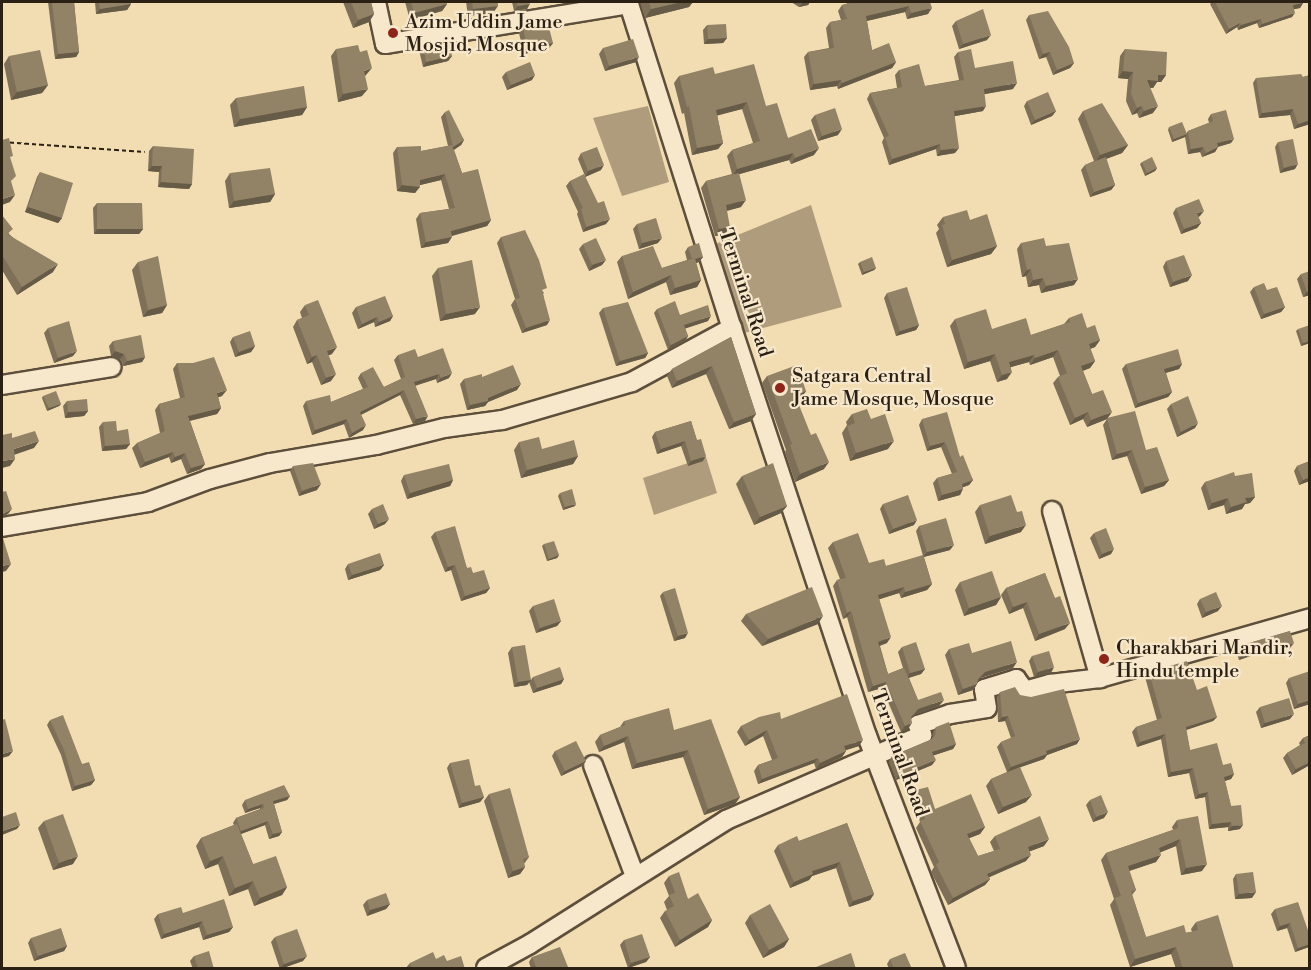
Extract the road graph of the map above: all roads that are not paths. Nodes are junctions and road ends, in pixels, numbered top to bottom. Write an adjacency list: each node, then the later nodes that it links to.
1 (376, 2): 2 (street, Terminal Road)
2 (732, 328): 6 (street); 9 (street, Terminal Road)
3 (112, 367): 4 (street)
4 (2, 385)
5 (1052, 511): 8 (street)
6 (2, 527)
7 (1310, 618): 8 (street)
8 (1101, 678): 9 (street)
9 (873, 754): 11 (street); 13 (street, Terminal Road)
10 (593, 765): 11 (street)
11 (635, 876): 12 (street)
12 (486, 969)
13 (956, 969)

